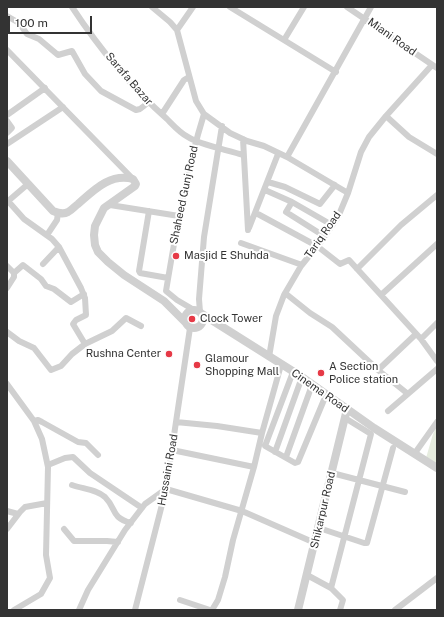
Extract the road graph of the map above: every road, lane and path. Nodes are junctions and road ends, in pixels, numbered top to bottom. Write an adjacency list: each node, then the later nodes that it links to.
1 (72, 7): 17 (street, Sarafa Bazar)
2 (152, 7): 10 (street)
3 (193, 7): 10 (street)
4 (230, 7): 11 (street)
5 (304, 7): 11 (street)
6 (347, 7): 9 (street, Miani Road)
7 (371, 7): 9 (street)
8 (7, 16): 17 (street)
9 (365, 18): 13 (street, Miani Road); 14 (street)
10 (176, 30): 15 (street)
11 (284, 40): 14 (street)
12 (7, 50): 16 (street)
13 (434, 66): 22 (street, Tariq Road)
14 (336, 72): 33 (street)
15 (189, 77): 20 (street); 21 (street)
16 (45, 88): 18 (street); 19 (street)
17 (149, 102): 20 (street, Sarafa Bazar)
18 (63, 107): 28 (street); 35 (street)
19 (7, 114)
20 (162, 114): 27 (street, Sarafa Bazar)
21 (204, 114): 24 (street); 27 (street, Shaheed Gunj Road)
22 (386, 116): 31 (street); 40 (street, Tariq Road)
23 (7, 121): 25 (street)
24 (222, 126): 26 (street); 29 (street)
25 (7, 133)
26 (243, 139): 30 (street); 32 (street)
27 (196, 141): 29 (street, Sarafa Bazar); 48 (street, Shaheed Gunj Road)
28 (7, 144)
29 (219, 147): 32 (street, Sarafa Bazar); 68 (street)
30 (278, 154): 33 (street); 36 (street)
31 (437, 154)
32 (243, 155): 47 (street)
33 (288, 157): 38 (street)
34 (7, 161): 37 (street)
35 (133, 179): 44 (street); 46 (street)
36 (268, 182): 38 (street); 39 (street)
37 (28, 184): 42 (street); 46 (street)
38 (335, 185): 40 (street)
39 (265, 190): 43 (street); 47 (street)
40 (348, 193): 49 (street, Tariq Road)
41 (437, 195): 59 (street)
42 (7, 202): 50 (street)
43 (292, 202): 49 (street); 51 (street)
44 (110, 205): 45 (street); 67 (street)
45 (149, 211): 48 (street); 61 (street)
46 (58, 213): 50 (street)
47 (256, 213): 54 (street)
48 (178, 216): 61 (street, Shaheed Gunj Road)
49 (332, 225): 51 (street, Tariq Road)
50 (47, 236): 55 (street)
51 (324, 236): 54 (street, Tariq Road)
52 (240, 243): 57 (street)
53 (437, 244): 66 (street)
54 (317, 246): 57 (street, Tariq Road); 59 (street)
55 (59, 247): 56 (street); 65 (street)
56 (43, 264)
57 (302, 265): 64 (street, Tariq Road)
58 (7, 266): 60 (street)
59 (357, 269): 66 (street)
60 (14, 273): 62 (street); 65 (street)
61 (168, 278): 63 (street, Shaheed Gunj Road)
62 (7, 288)
63 (166, 291): 67 (street, Shaheed Gunj Road); 68 (street)
64 (285, 293): 75 (street, Tariq Road); 79 (street)
65 (84, 294): 74 (street)
66 (381, 294): 73 (street)
67 (164, 301): 70 (street)
68 (199, 312): 70 (street); 70 (street); 75 (street, Cinema Road)
69 (437, 323): 73 (street)
70 (188, 325): 89 (street, Hussaini Road)
71 (141, 326): 74 (street)
72 (7, 332): 74 (street)
73 (419, 337): 76 (street); 79 (street)
74 (85, 344)
75 (269, 357): 77 (street, Cinema Road)
76 (437, 361)
77 (281, 365): 80 (street, Cinema Road); 91 (street)
78 (437, 369): 84 (street)
79 (378, 370): 84 (street)
80 (293, 372): 81 (street, Cinema Road); 94 (street)
81 (302, 377): 83 (street, Cinema Road); 94 (street)
82 (7, 384): 88 (street)
83 (312, 385): 85 (street, Cinema Road); 97 (street)
84 (408, 394): 86 (street)
85 (326, 395): 87 (street, Cinema Road); 97 (street)
86 (388, 411)
87 (346, 413): 95 (street, Cinema Road); 101 (street, Shikarpur Road); 102 (street)
88 (34, 421): 96 (street); 98 (street)
89 (176, 422): 91 (street); 93 (street, Hussaini Road)
90 (437, 422): 95 (street)
91 (262, 433): 99 (street)
92 (393, 448): 104 (street)
93 (172, 450): 99 (street); 105 (street, Hussaini Road)
94 (275, 452): 97 (street)
95 (415, 453): 100 (street, Cinema Road)
96 (98, 455)
97 (286, 457)
98 (48, 465): 107 (street); 108 (street)
99 (254, 467): 110 (street)
100 (437, 468)
101 (332, 473): 102 (street); 113 (street, Shikarpur Road)
102 (359, 480): 104 (street); 116 (street)
103 (72, 486): 112 (street)
104 (383, 486): 106 (street); 116 (street)
105 (166, 489): 108 (street); 110 (street); 125 (street, Hussaini Road)
106 (405, 492)
107 (47, 503): 111 (street); 123 (street)
108 (142, 508): 112 (street)
109 (7, 511): 111 (street)
110 (242, 512): 118 (street); 126 (street)
111 (18, 514): 114 (street)
112 (131, 523): 117 (street)
113 (319, 528): 116 (street); 118 (street, Shikarpur Road)
114 (7, 529)
115 (64, 529): 117 (street)
116 (344, 536): 121 (street)
117 (118, 542): 124 (street)
118 (315, 543): 119 (street, Shikarpur Road)
119 (307, 576): 121 (street); 127 (street, Shikarpur Road)
120 (437, 578): 129 (street)
121 (331, 588): 128 (street)
122 (180, 600): 126 (street)
123 (14, 610)
124 (79, 610)
125 (135, 610)
126 (211, 610)
127 (298, 610)
128 (340, 610)
129 (395, 610)

